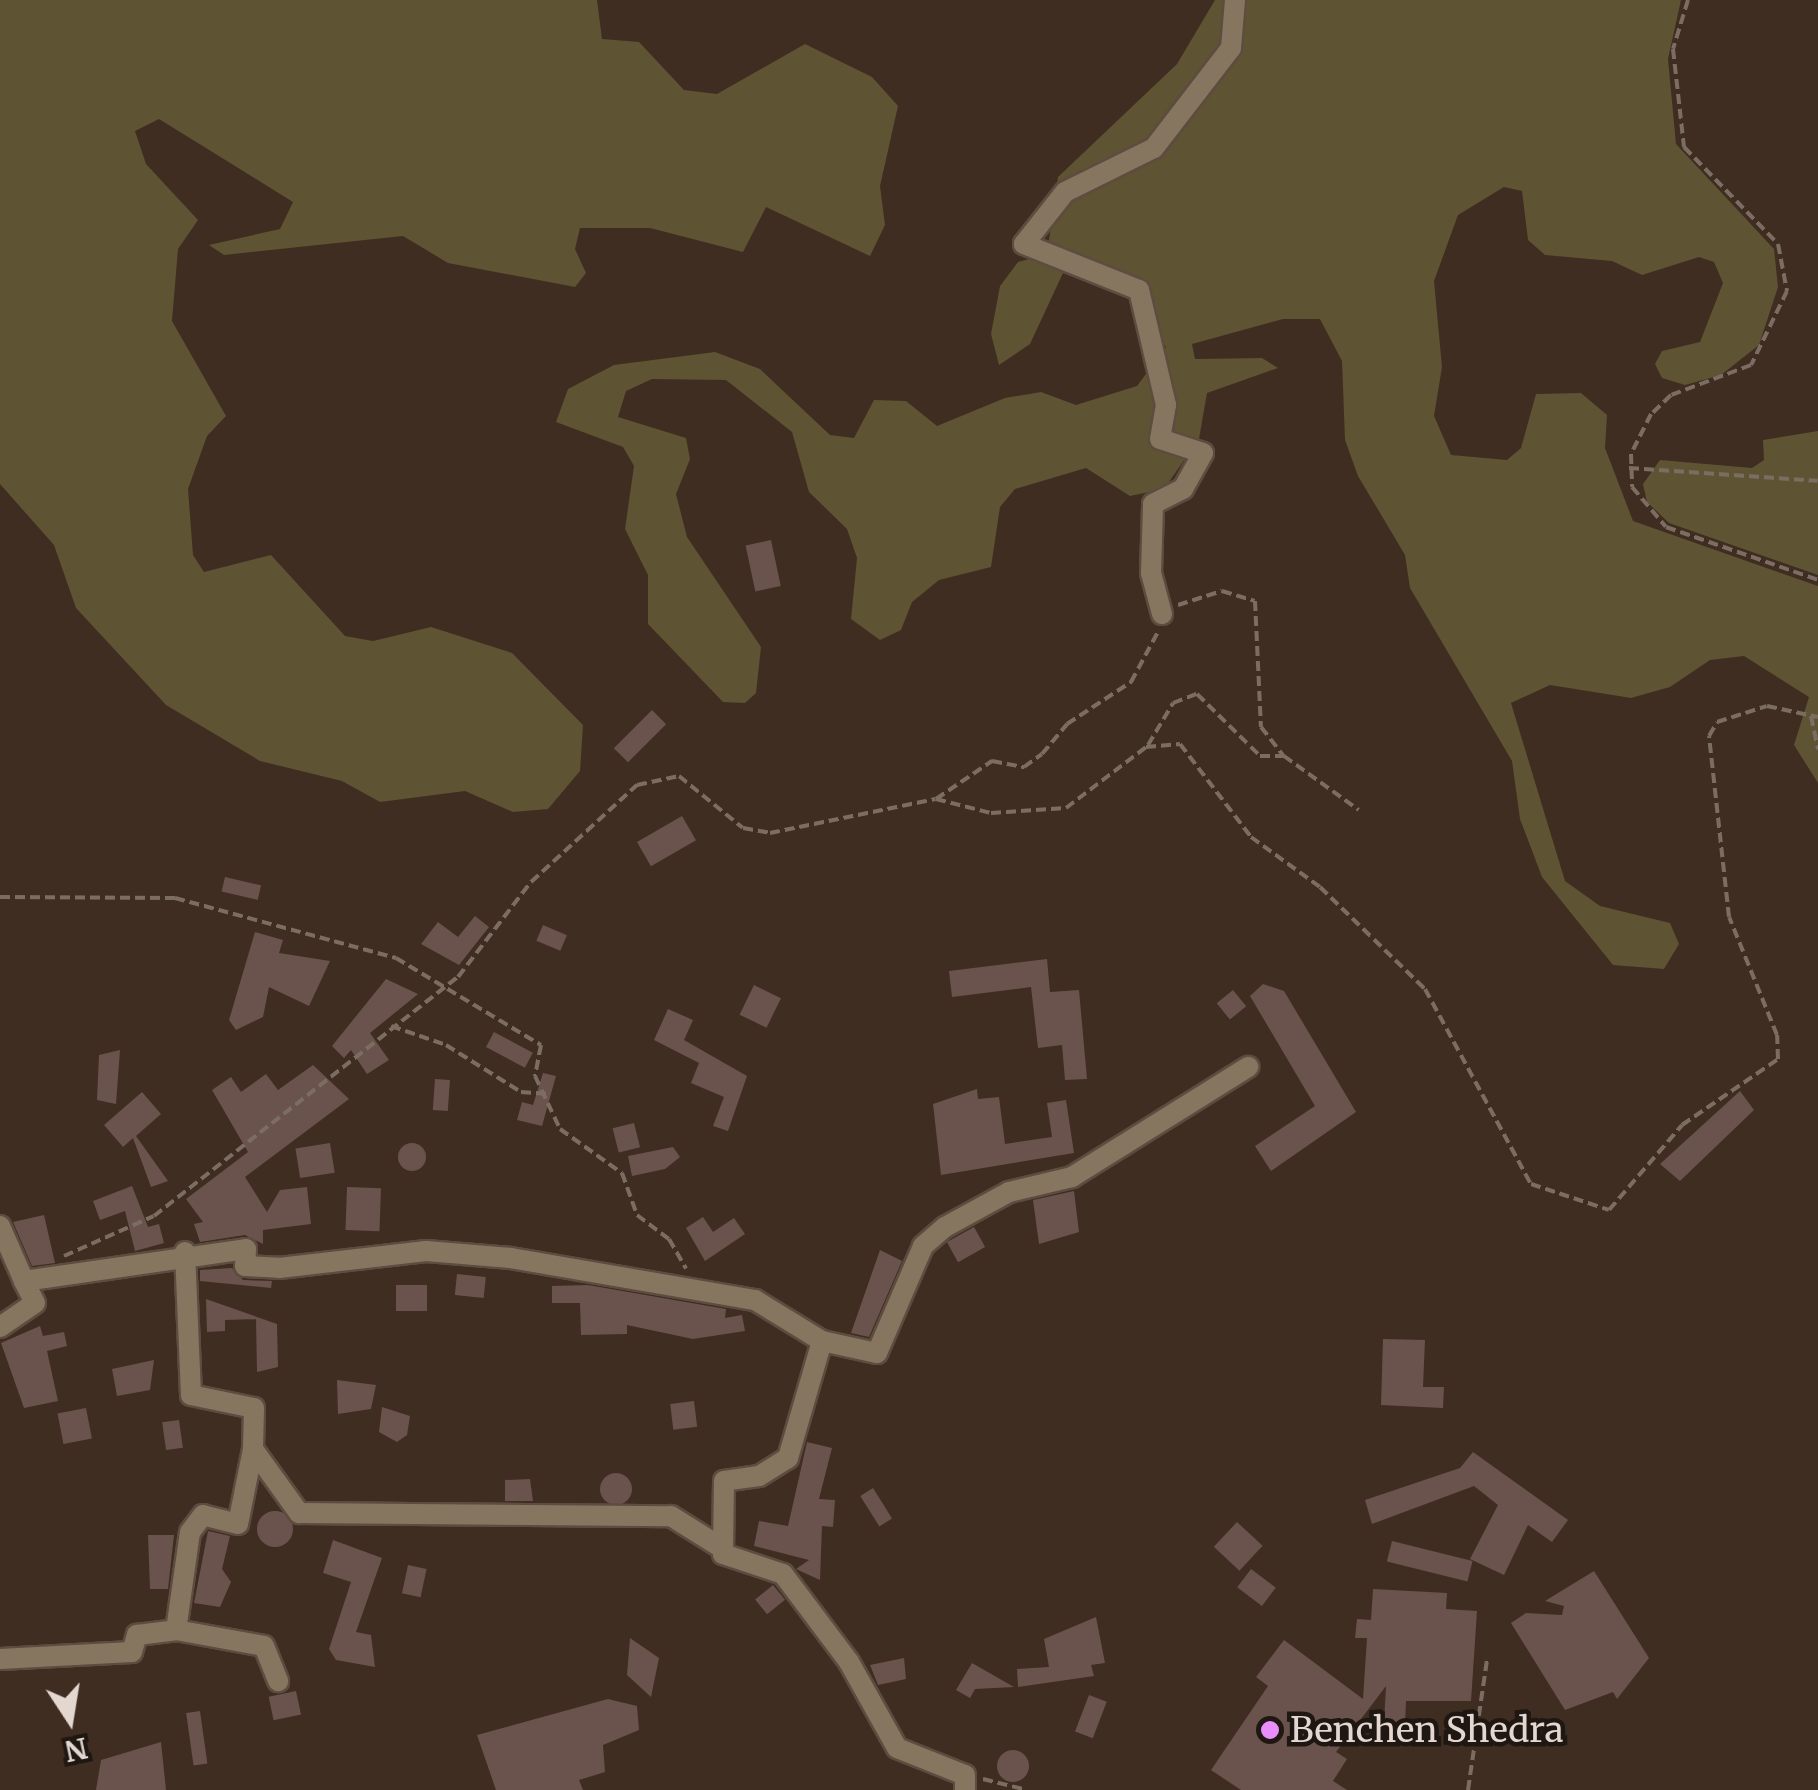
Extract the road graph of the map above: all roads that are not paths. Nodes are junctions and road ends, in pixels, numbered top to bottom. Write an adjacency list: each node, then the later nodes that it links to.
1 (1235, 0): 2 (street)
2 (1162, 614)
3 (1248, 1066): 8 (street)
4 (0, 1226): 6 (street)
5 (185, 1252): 6 (street); 8 (street); 9 (street)
6 (24, 1281): 7 (street)
7 (0, 1327)
8 (822, 1341): 10 (street)
9 (253, 1449): 10 (street); 11 (street)
10 (722, 1548): 14 (street)
11 (176, 1630): 12 (street); 13 (street)
12 (0, 1660)
13 (278, 1681)
14 (965, 1782)

